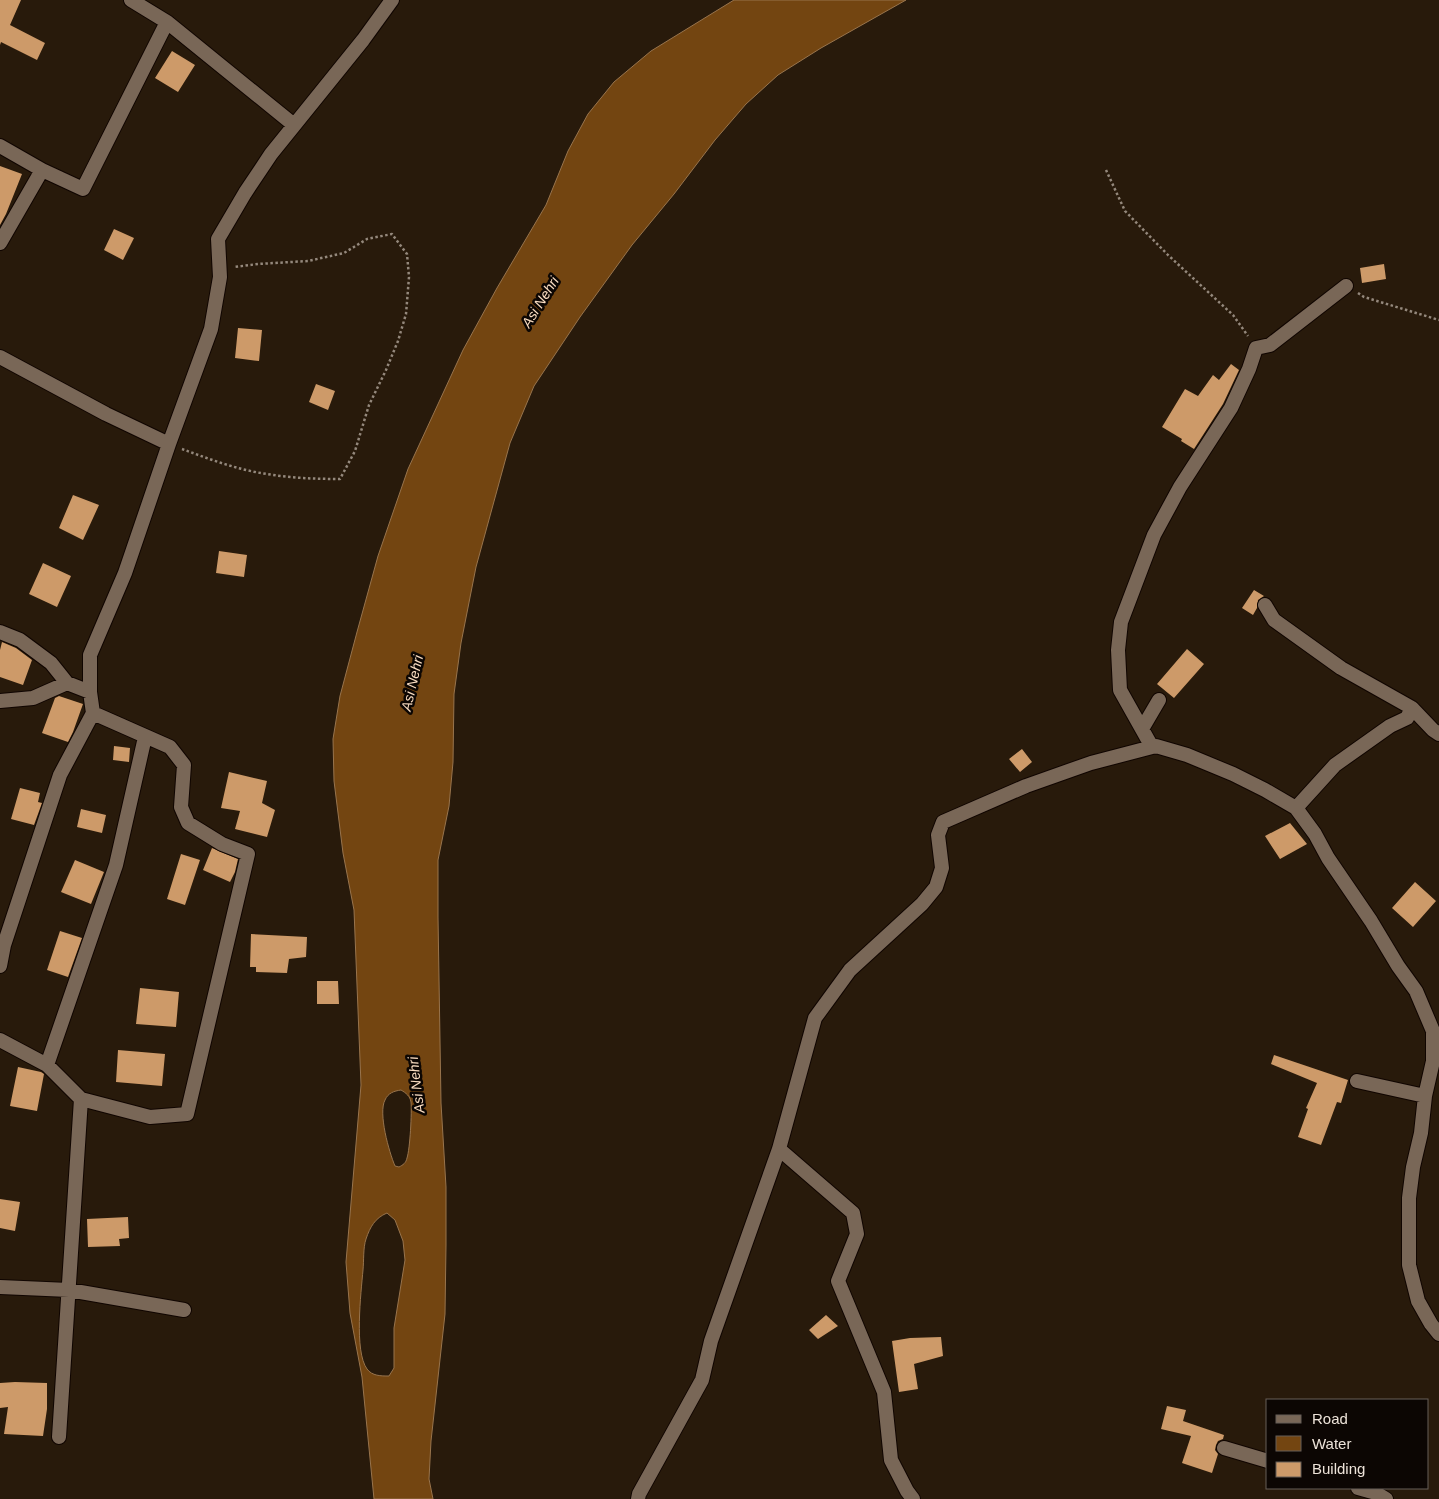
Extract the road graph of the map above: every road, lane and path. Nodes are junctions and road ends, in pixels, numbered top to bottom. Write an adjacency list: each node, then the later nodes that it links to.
1 (131, 0): 3 (street)
2 (392, 0): 4 (street)
3 (167, 22): 4 (street); 6 (street)
4 (294, 125): 9 (street)
5 (0, 146): 6 (street)
6 (42, 170): 8 (street)
7 (1106, 170): 12 (path)
8 (0, 243)
9 (220, 269): 14 (street); 14 (path)
10 (1346, 286): 11 (path); 12 (street)
11 (1439, 320)
12 (1256, 348): 23 (street)
13 (0, 357): 14 (street)
14 (169, 444): 18 (street)
15 (1265, 605): 21 (street)
16 (0, 632): 17 (street)
17 (67, 683): 18 (street); 20 (street)
18 (90, 692): 22 (street)
19 (1159, 700): 23 (street)
20 (0, 701)
21 (1412, 708): 24 (street); 27 (street)
22 (93, 713): 25 (street); 28 (street)
23 (1142, 729): 26 (street)
24 (1439, 734)
25 (145, 737): 30 (street); 33 (street)
26 (1152, 747): 27 (street); 34 (street)
27 (1296, 808): 32 (street)
28 (0, 966)
29 (0, 1040): 30 (street)
30 (47, 1065): 33 (street)
31 (1357, 1081): 32 (street)
32 (1425, 1096): 38 (street)
33 (81, 1099): 36 (street)
34 (780, 1149): 43 (street); 44 (street)
35 (0, 1287): 36 (street)
36 (68, 1290): 37 (street); 39 (street)
37 (184, 1310)
38 (1439, 1334)
39 (59, 1437)
40 (1224, 1448): 41 (street)
41 (1266, 1460)
42 (1362, 1489): 45 (street)
43 (638, 1499)
44 (913, 1499)
45 (1386, 1499)

